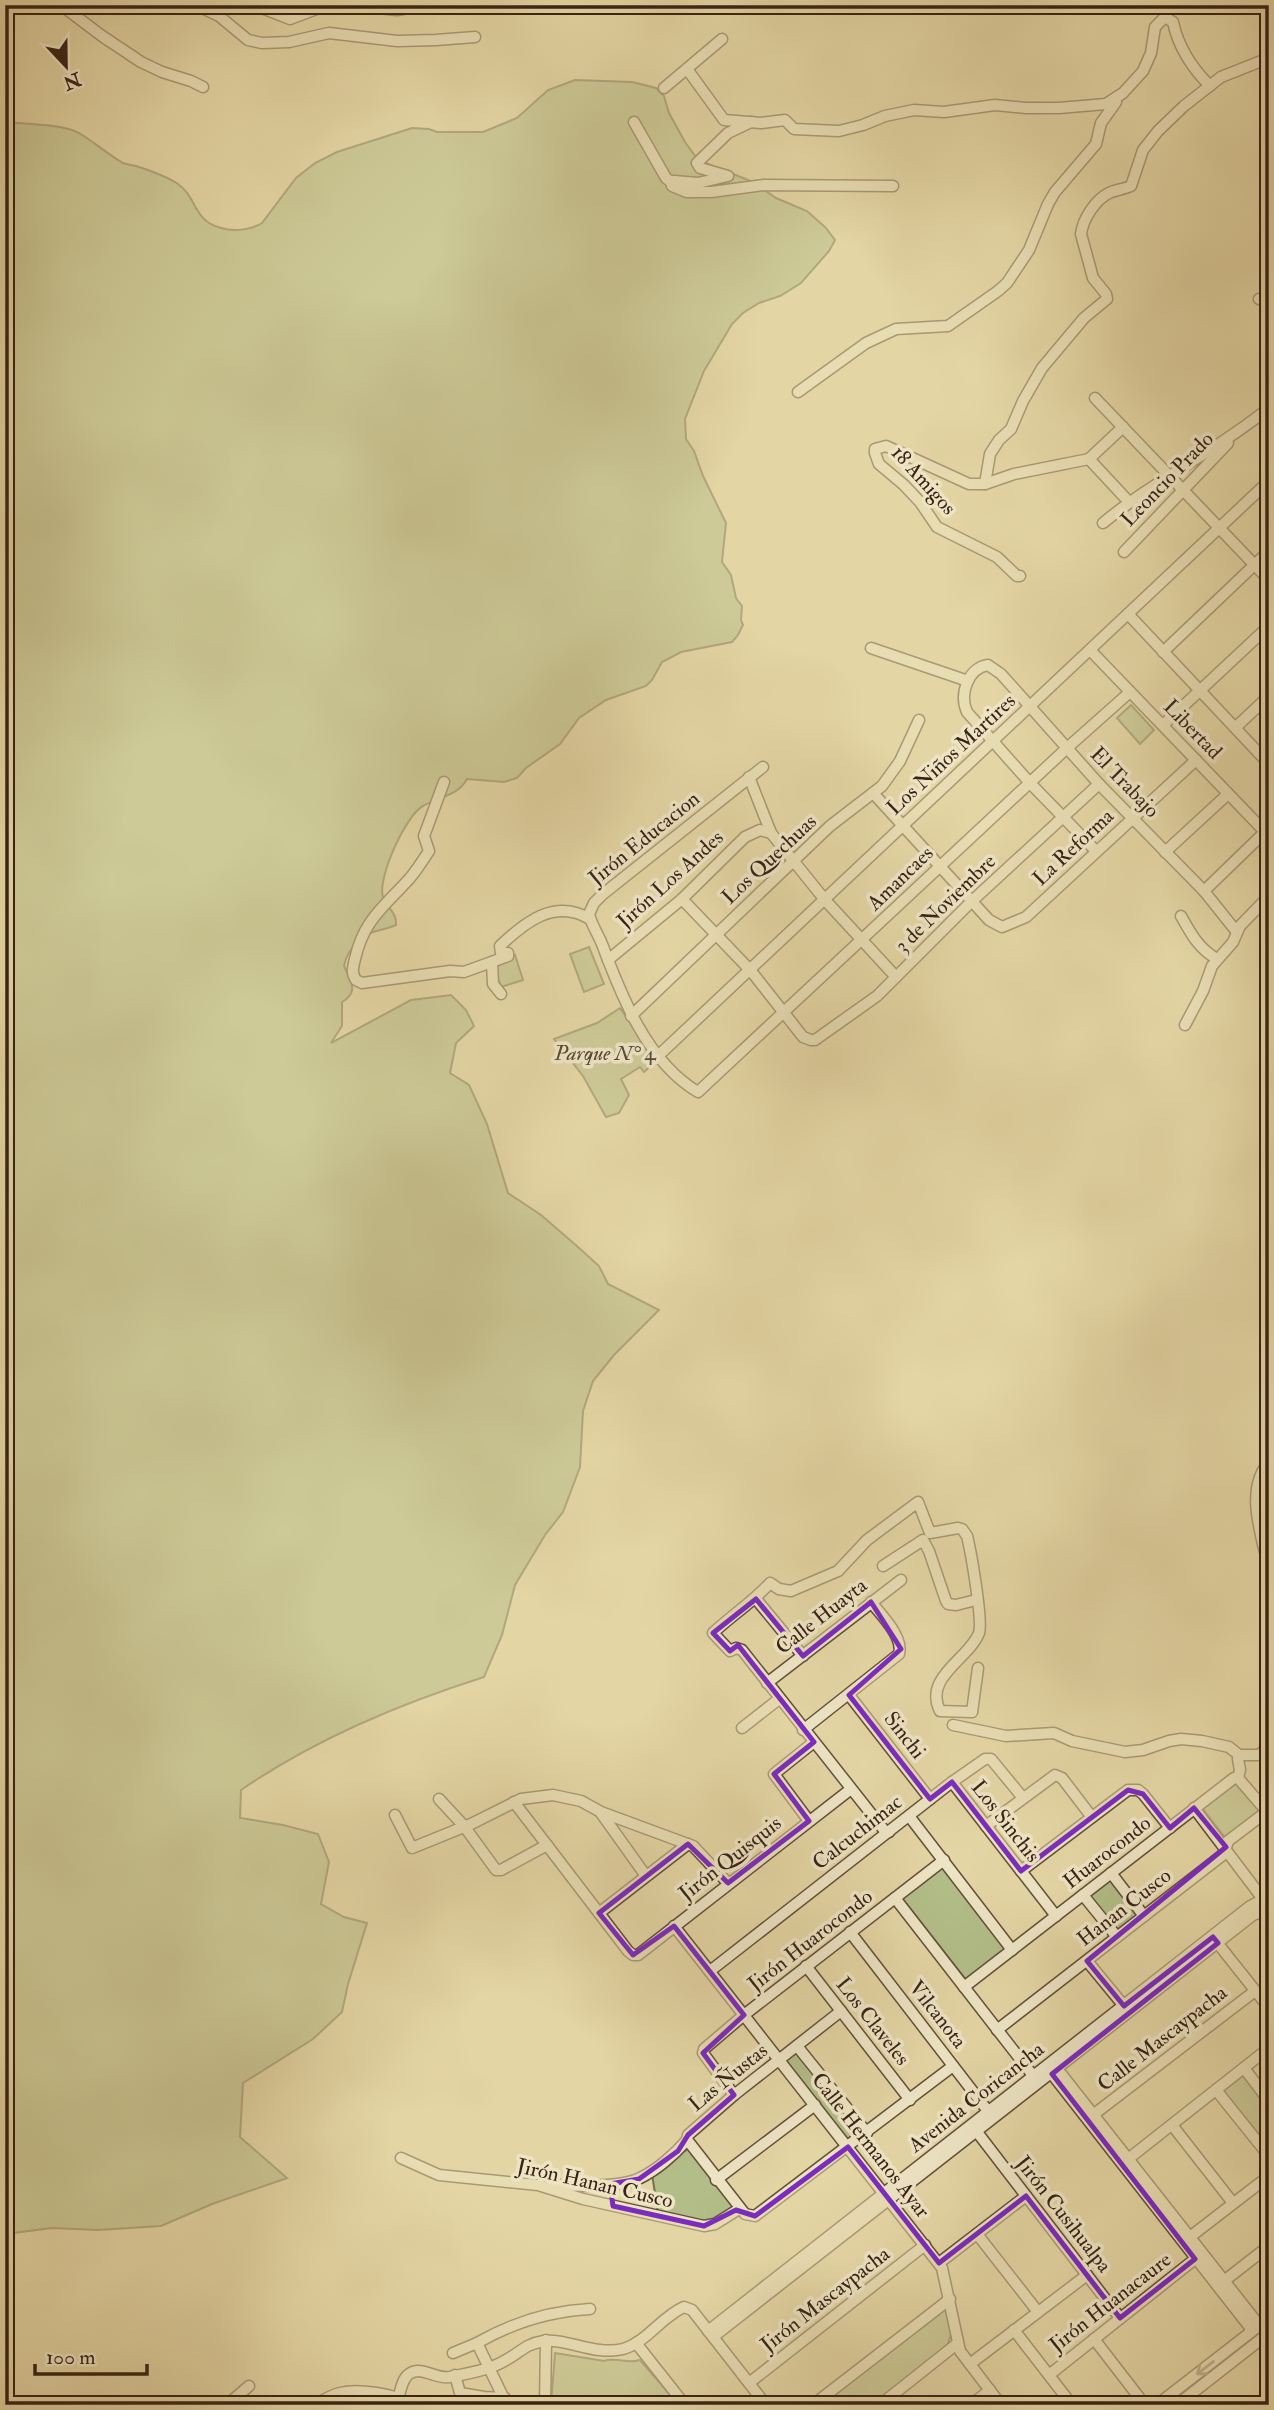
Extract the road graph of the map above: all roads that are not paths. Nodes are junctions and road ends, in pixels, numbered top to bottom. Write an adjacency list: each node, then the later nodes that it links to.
1 (61, 5): 14 (street)
2 (197, 5): 8 (street)
3 (254, 5): 7 (street)
4 (327, 5): 7 (street)
5 (350, 5): 6 (street)
6 (423, 5)
7 (274, 9)
8 (475, 37)
9 (722, 39): 11 (street)
10 (1269, 58): 13 (street)
11 (687, 69): 15 (street); 17 (street)
12 (1133, 83): 13 (street); 17 (street); 20 (street)
13 (1210, 86): 28 (street)
14 (203, 87)
15 (664, 88)
16 (634, 122): 18 (street)
17 (752, 122): 18 (street)
18 (671, 182): 19 (street)
19 (892, 186)
20 (797, 392)
21 (1095, 398): 23 (street)
22 (1269, 408): 24 (street)
23 (1123, 427): 25 (street); 26 (street)
24 (1238, 433): 26 (street); 29 (street, Leoncio Prado)
25 (1088, 459): 28 (street); 30 (street)
26 (1168, 475): 29 (street); 30 (street)
27 (1269, 481): 32 (street, Los Niños Martires)
28 (985, 484): 36 (street, 18 Amigos)
29 (1182, 490): 32 (street); 34 (street, Leoncio Prado)
30 (1129, 502): 31 (street)
31 (1103, 523)
32 (1219, 527): 35 (street); 38 (street, Los Niños Martires)
33 (1269, 551): 35 (street)
34 (1124, 552)
35 (1255, 565): 37 (street); 42 (street)
36 (1020, 576)
37 (1269, 580)
38 (1128, 614): 41 (street, Los Niños Martires); 42 (street)
39 (1269, 626): 44 (street)
40 (871, 648): 43 (street)
41 (1090, 650): 45 (street, Libertad); 47 (street, Los Niños Martires)
42 (1163, 652): 44 (street)
43 (968, 681): 47 (street, El Trabajo); 51 (street)
44 (1200, 690): 49 (street); 50 (street)
45 (1130, 692): 49 (street, Libertad); 52 (street, Amancaes)
46 (1269, 696): 50 (street)
47 (1029, 707): 51 (street, Los Niños Martires); 52 (street, El Trabajo)
48 (919, 720): 60 (street, Los Quechuas)
49 (1163, 726): 53 (street, Libertad)
50 (1236, 727): 54 (street)
51 (993, 741): 58 (street); 64 (street, Los Niños Martires)
52 (1067, 748): 58 (street, Amancaes); 59 (street, El Trabajo)
53 (1196, 760): 61 (street, Libertad); 63 (street, La Reforma)
54 (1268, 763)
55 (763, 767): 56 (street, Jirón Educacion)
56 (750, 777): 65 (street); 77 (street, Jirón Educacion)
57 (444, 782): 83 (street)
58 (1030, 783): 62 (street); 70 (street, Amancaes)
59 (1099, 784): 62 (street, 3 de Noviembre); 63 (street, El Trabajo)
60 (873, 793): 64 (street); 69 (street, Los Quechuas)
61 (1228, 794): 66 (street, Libertad); 68 (street)
62 (1062, 818): 67 (street); 75 (street, 3 de Noviembre)
63 (1133, 818): 67 (street, La Reforma); 68 (street, El Trabajo)
64 (902, 825): 70 (street); 74 (street, Los Niños Martires)
65 (765, 831): 69 (street); 73 (street, Jirón Los Andes)
66 (1268, 833): 71 (street)
67 (1096, 851): 75 (street, La Reforma)
68 (1165, 852): 71 (street, El Trabajo)
69 (792, 861): 74 (street); 79 (street, Los Quechuas)
70 (939, 867): 75 (street); 80 (street, Amancaes)
71 (1203, 891): 78 (street, El Trabajo)
72 (1269, 896): 78 (street)
73 (682, 900): 79 (street); 82 (street, Jirón Los Andes)
74 (825, 900): 80 (street); 84 (street, Los Niños Martires)
75 (972, 901): 85 (street, 3 de Noviembre)
76 (1181, 916): 81 (street)
77 (590, 919): 82 (street, Jirón Educacion); 83 (street)
78 (1236, 931): 81 (street)
79 (716, 935): 84 (street); 88 (street, Los Quechuas)
80 (863, 939): 85 (street); 87 (street, Amancaes)
81 (1217, 959): 89 (street)
82 (608, 960): 88 (street, Jirón Educacion)
83 (492, 962): 86 (street)
84 (751, 971): 87 (street); 90 (street, Los Niños Martires)
85 (896, 977): 87 (street, 3 de Noviembre)
86 (501, 993)
87 (785, 1012): 91 (street, Amancaes)
88 (631, 1016): 90 (street, Jirón Educacion)
89 (1185, 1025)
90 (659, 1055): 91 (street, Jirón Educacion)
91 (698, 1092)
92 (1269, 1462): 94 (street)
93 (883, 1566): 97 (street)
94 (1269, 1569)
95 (901, 1580): 98 (street, Calle Huayta)
96 (756, 1599): 97 (street); 99 (street); 101 (street)
97 (976, 1600): 100 (street)
98 (871, 1602): 99 (street, Calle Huayta); 102 (street)
99 (803, 1656): 101 (street, Calle Huayta)
100 (978, 1668)
101 (767, 1683): 103 (street)
102 (849, 1695): 106 (street); 115 (street, Sinchi)
103 (779, 1699): 105 (street); 106 (street)
104 (953, 1725): 109 (street)
105 (742, 1728)
106 (803, 1730): 108 (street)
107 (1269, 1734): 109 (street)
108 (814, 1742): 112 (street); 123 (street)
109 (1239, 1755): 110 (street)
110 (1238, 1778): 117 (street, Huarocondo); 118 (street)
111 (952, 1782): 113 (street, Calcuchimac); 115 (street, Calcuchimac); 125 (street, Los Sinchis)
112 (851, 1789): 123 (street, Jirón Quisquis); 127 (street)
113 (1023, 1798): 122 (street); 125 (street)
114 (439, 1799): 124 (street)
115 (930, 1799): 121 (street, Calcuchimac)
116 (514, 1802): 119 (street); 124 (street); 129 (street)
117 (1195, 1808): 126 (street, Huarocondo); 130 (street)
118 (1269, 1810): 130 (street, Hanan Cusco)
119 (601, 1812): 128 (street); 134 (street)
120 (395, 1815): 124 (street)
121 (909, 1816): 127 (street, Calcuchimac); 131 (street)
122 (1091, 1816): 126 (street); 132 (street)
123 (809, 1821): 135 (street, Jirón Quisquis)
124 (464, 1826): 129 (street)
125 (986, 1826): 132 (street, Los Sinchis)
126 (1170, 1828): 133 (street, Huarocondo)
127 (889, 1832): 150 (street, Calcuchimac)
128 (688, 1844): 134 (street); 135 (street)
129 (547, 1845): 139 (street)
130 (1226, 1847): 138 (street); 141 (street, Hanan Cusco)
131 (944, 1860): 137 (street, Jirón Huarocondo); 147 (street)
132 (1021, 1871): 140 (street, Los Sinchis)
133 (1111, 1873): 136 (street, Huarocondo); 141 (street)
134 (646, 1876): 139 (street)
135 (728, 1883): 143 (street, Jirón Quisquis)
136 (1083, 1895): 140 (street, Huarocondo); 145 (street)
137 (895, 1898): 144 (street, Jirón Huarocondo); 151 (street)
138 (1268, 1904): 146 (street, Avenida Coricancha)
139 (599, 1913): 143 (street, Jirón Quisquis)
140 (1056, 1916): 147 (street, Huarocondo)
141 (1144, 1916): 145 (street, Hanan Cusco)
142 (1269, 1918): 146 (street, Avenida Coricancha)
143 (674, 1926): 150 (street, Calle Hermanos Ayar)
144 (850, 1932): 149 (street, Jirón Huarocondo); 161 (street, Vilcanota)
145 (1117, 1937): 148 (street, Hanan Cusco)
146 (1215, 1940): 152 (street); 153 (street, Avenida Coricancha); 162 (street, Avenida Coricancha)
147 (1013, 1950): 151 (street, Huarocondo)
148 (1087, 1961): 153 (street); 157 (street, Hanan Cusco)
149 (806, 1966): 155 (street, Los Claveles); 156 (street, Jirón Huarocondo)
150 (710, 1971): 156 (street, Calle Hermanos Ayar)
151 (964, 1987): 157 (street)
152 (1255, 1990): 154 (street); 171 (street, Calle Mascaypacha)
153 (1124, 2006): 162 (street, Avenida Coricancha)
154 (1269, 2008)
155 (841, 2011): 158 (street, Las Ñustas); 167 (street, Los Claveles)
156 (744, 2015): 160 (street, Calle Hermanos Ayar); 166 (street, Jirón Huarocondo)
157 (997, 2030): 164 (street)
158 (797, 2046): 160 (street, Las Ñustas); 174 (street)
159 (1269, 2048): 163 (street)
160 (779, 2060): 166 (street, Las Ñustas); 169 (street, Calle Hermanos Ayar)
161 (953, 2066): 167 (street); 170 (street, Vilcanota)
162 (1052, 2068): 164 (street, Avenida Coricancha); 170 (street, Avenida Coricancha); 171 (street); 179 (street)
163 (1244, 2068): 165 (street); 168 (street)
164 (1036, 2075): 170 (street, Avenida Coricancha)
165 (1216, 2090): 172 (street); 177 (street)
166 (734, 2095): 175 (street, Las Ñustas)
167 (910, 2100): 174 (street)
168 (1269, 2101)
169 (815, 2105): 176 (street, Calle Hermanos Ayar); 181 (street)
170 (991, 2115): 173 (street, Avenida Coricancha); 185 (street, Avenida Coricancha)
171 (1093, 2115): 179 (street)
172 (1172, 2125): 179 (street); 188 (street)
173 (976, 2132): 185 (street, Avenida Coricancha); 186 (street, Jirón Cusihualpa)
174 (867, 2133): 176 (street)
175 (687, 2140): 181 (street, Las Ñustas); 182 (street)
176 (848, 2147): 185 (street, Calle Hermanos Ayar); 190 (street, Las Ñustas)
177 (1269, 2156)
178 (401, 2158): 183 (street, Jirón Hanan Cusco)
179 (1125, 2162): 192 (street)
180 (1269, 2175): 188 (street, Jirón Huanacaure)
181 (716, 2180): 190 (street, Las Ñustas)
182 (610, 2184): 184 (street); 189 (street)
183 (538, 2185): 184 (street); 187 (street, Jirón Hanan Cusco)
184 (583, 2186): 187 (street)
185 (887, 2196): 193 (street, Calle Hermanos Ayar); 207 (street, Avenida Coricancha)
186 (1026, 2196): 191 (street); 197 (street, Jirón Cusihualpa)
187 (583, 2199): 189 (street, Jirón Hanan Cusco)
188 (1233, 2203): 192 (street, Jirón Huanacaure)
189 (613, 2206): 190 (street, Jirón Hanan Cusco)
190 (738, 2209)
191 (977, 2234): 196 (street); 201 (street)
192 (1186, 2240): 195 (street); 198 (street)
193 (925, 2245): 196 (street, Calle Hermanos Ayar); 218 (street, Jirón Mascaypacha)
194 (1269, 2246): 198 (street)
195 (1195, 2259): 202 (street, Jirón Huanacaure); 204 (street)
196 (939, 2263): 199 (street, Calle Hermanos Ayar)
197 (1087, 2275): 201 (street); 202 (street, Jirón Cusihualpa)
198 (1224, 2281): 204 (street)
199 (950, 2299): 212 (street, Calle Hermanos Ayar); 230 (street)
200 (590, 2309): 210 (street)
201 (1038, 2312): 205 (street)
202 (1120, 2318): 208 (street, Jirón Huanacaure)
203 (1269, 2318): 204 (street)
204 (1256, 2328): 236 (street, one-way to 236)
205 (1014, 2330): 214 (street); 217 (street)
206 (1269, 2333): 237 (street)
207 (711, 2334): 211 (street); 218 (street)
208 (1094, 2339): 217 (street, Jirón Huanacaure); 235 (street)
209 (546, 2340): 211 (street); 215 (street); 227 (street)
210 (477, 2343): 213 (street); 215 (street)
211 (636, 2343): 228 (street)
212 (958, 2343): 214 (street, Calle Hermanos Ayar); 231 (street)
213 (453, 2353)
214 (970, 2364): 220 (street, Calle Hermanos Ayar)
215 (488, 2368): 216 (street); 223 (street)
216 (455, 2375): 221 (street); 222 (street)
217 (1049, 2375): 234 (street)
218 (749, 2383): 229 (street)
219 (249, 2386): 224 (street)
220 (990, 2390): 232 (street); 233 (street, Calle Hermanos Ayar)
221 (398, 2398): 225 (street); 226 (street)
222 (477, 2401): 223 (street)
223 (506, 2401)
224 (227, 2405)
225 (315, 2405)
226 (410, 2405)
227 (545, 2405)
228 (685, 2405)
229 (766, 2405)
230 (813, 2405)
231 (880, 2405)
232 (971, 2405)
233 (1001, 2405)
234 (1072, 2405)
235 (1145, 2405)
236 (1157, 2405)
237 (1177, 2405)

